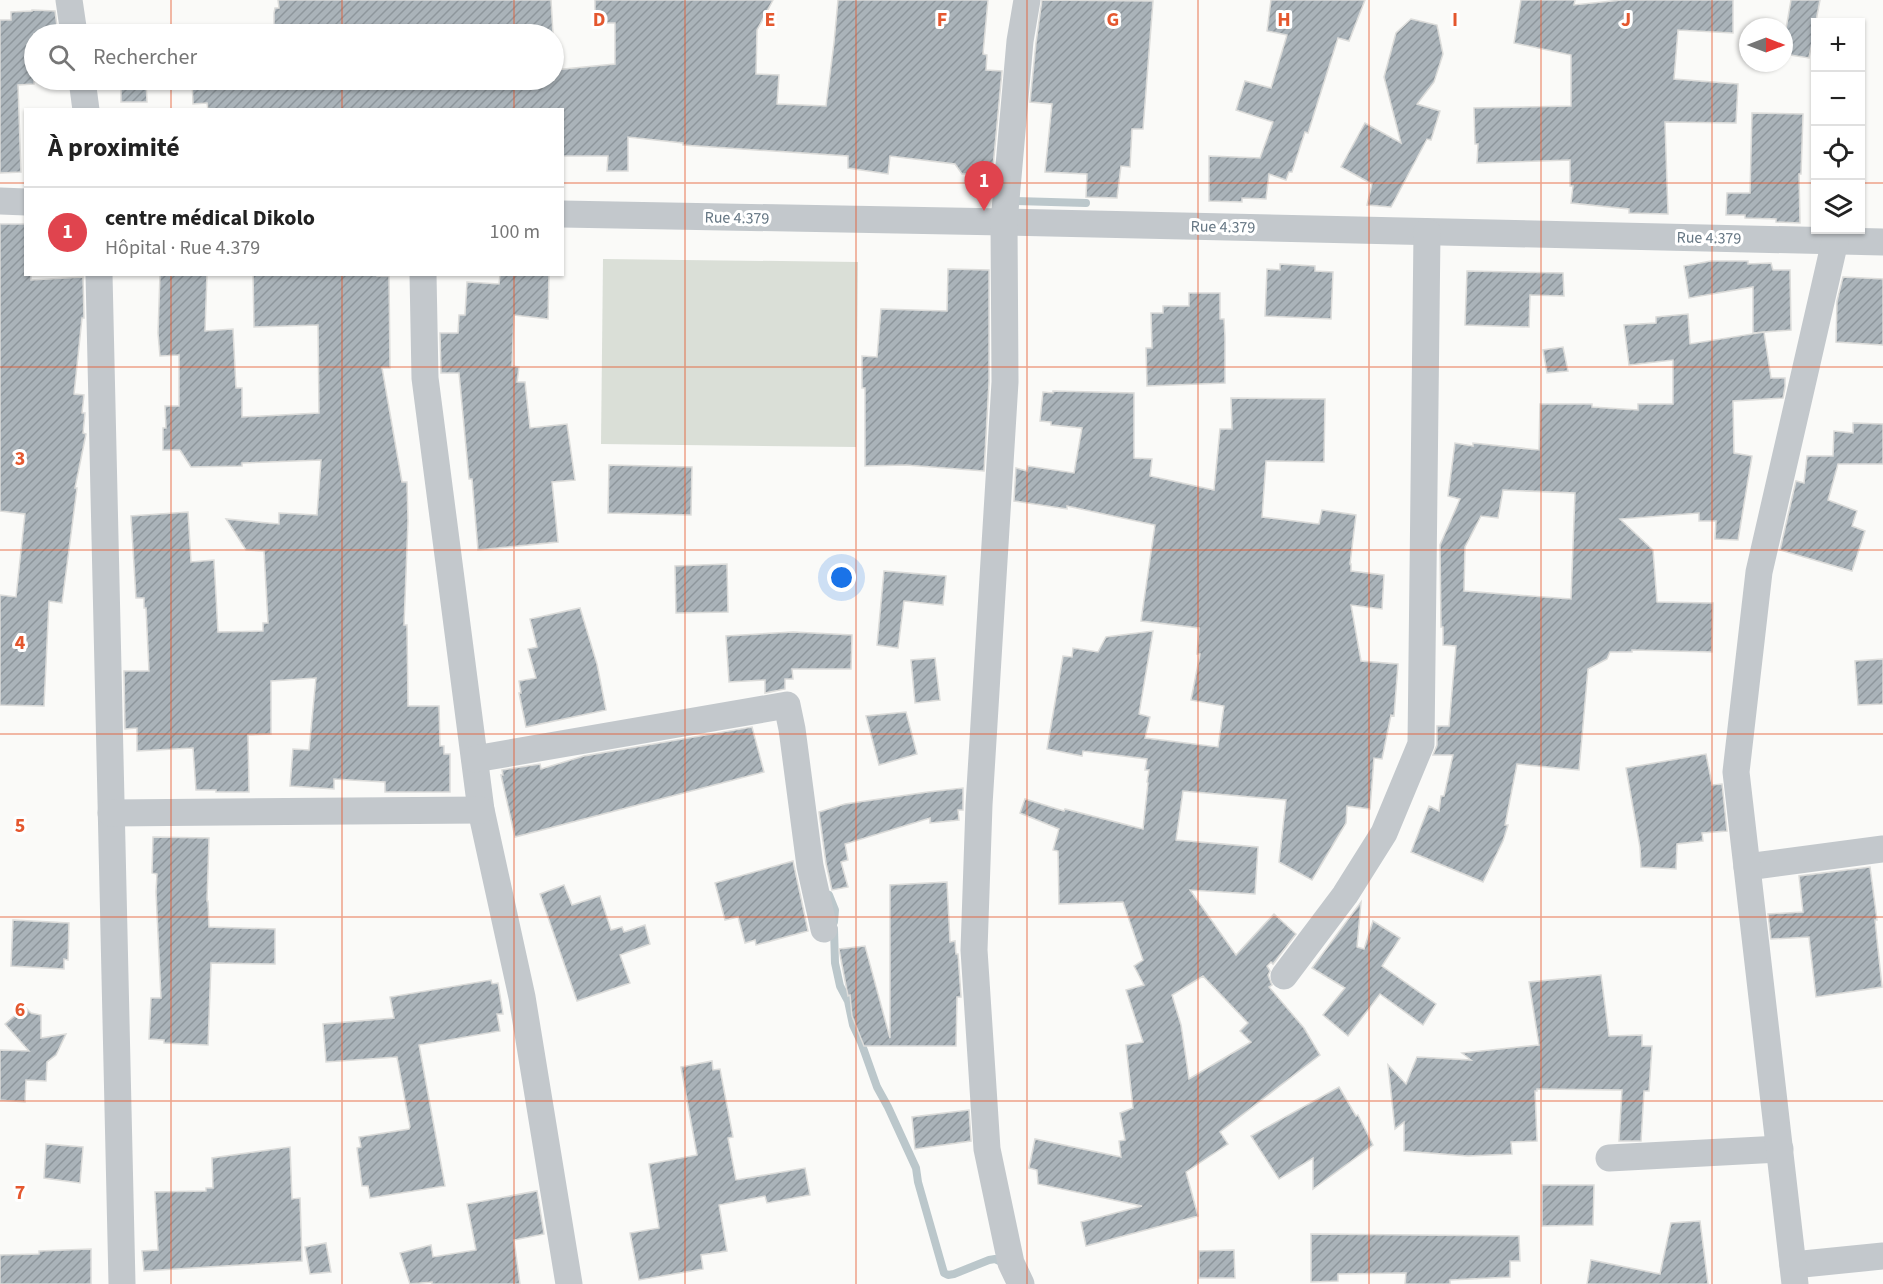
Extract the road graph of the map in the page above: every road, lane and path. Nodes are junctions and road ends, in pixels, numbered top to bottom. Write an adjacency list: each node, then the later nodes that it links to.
1 (69, 0): 3 (street)
2 (1027, 0): 9 (street)
3 (73, 24)
4 (83, 90): 5 (street)
5 (86, 108)
6 (0, 201): 7 (street)
7 (24, 201)
8 (564, 214): 9 (street, Rue 4.379)
9 (1004, 222): 10 (street, Rue 4.379); 28 (street)
10 (1428, 232): 11 (street, Rue 4.379); 21 (street)
11 (1835, 241): 12 (street, Rue 4.379); 19 (street)
12 (1883, 243)
13 (99, 276): 17 (street)
14 (423, 276): 15 (street)
15 (474, 759): 16 (street); 20 (street)
16 (481, 810): 17 (street); 27 (street)
17 (111, 813): 26 (street)
18 (1883, 849): 19 (street)
19 (1747, 867): 22 (street)
20 (824, 928)
21 (1284, 976)
22 (1780, 1149): 23 (street); 25 (street)
23 (1609, 1158)
24 (1883, 1256): 25 (street)
25 (1794, 1274)
26 (122, 1284)
27 (569, 1284)
28 (1021, 1284)

